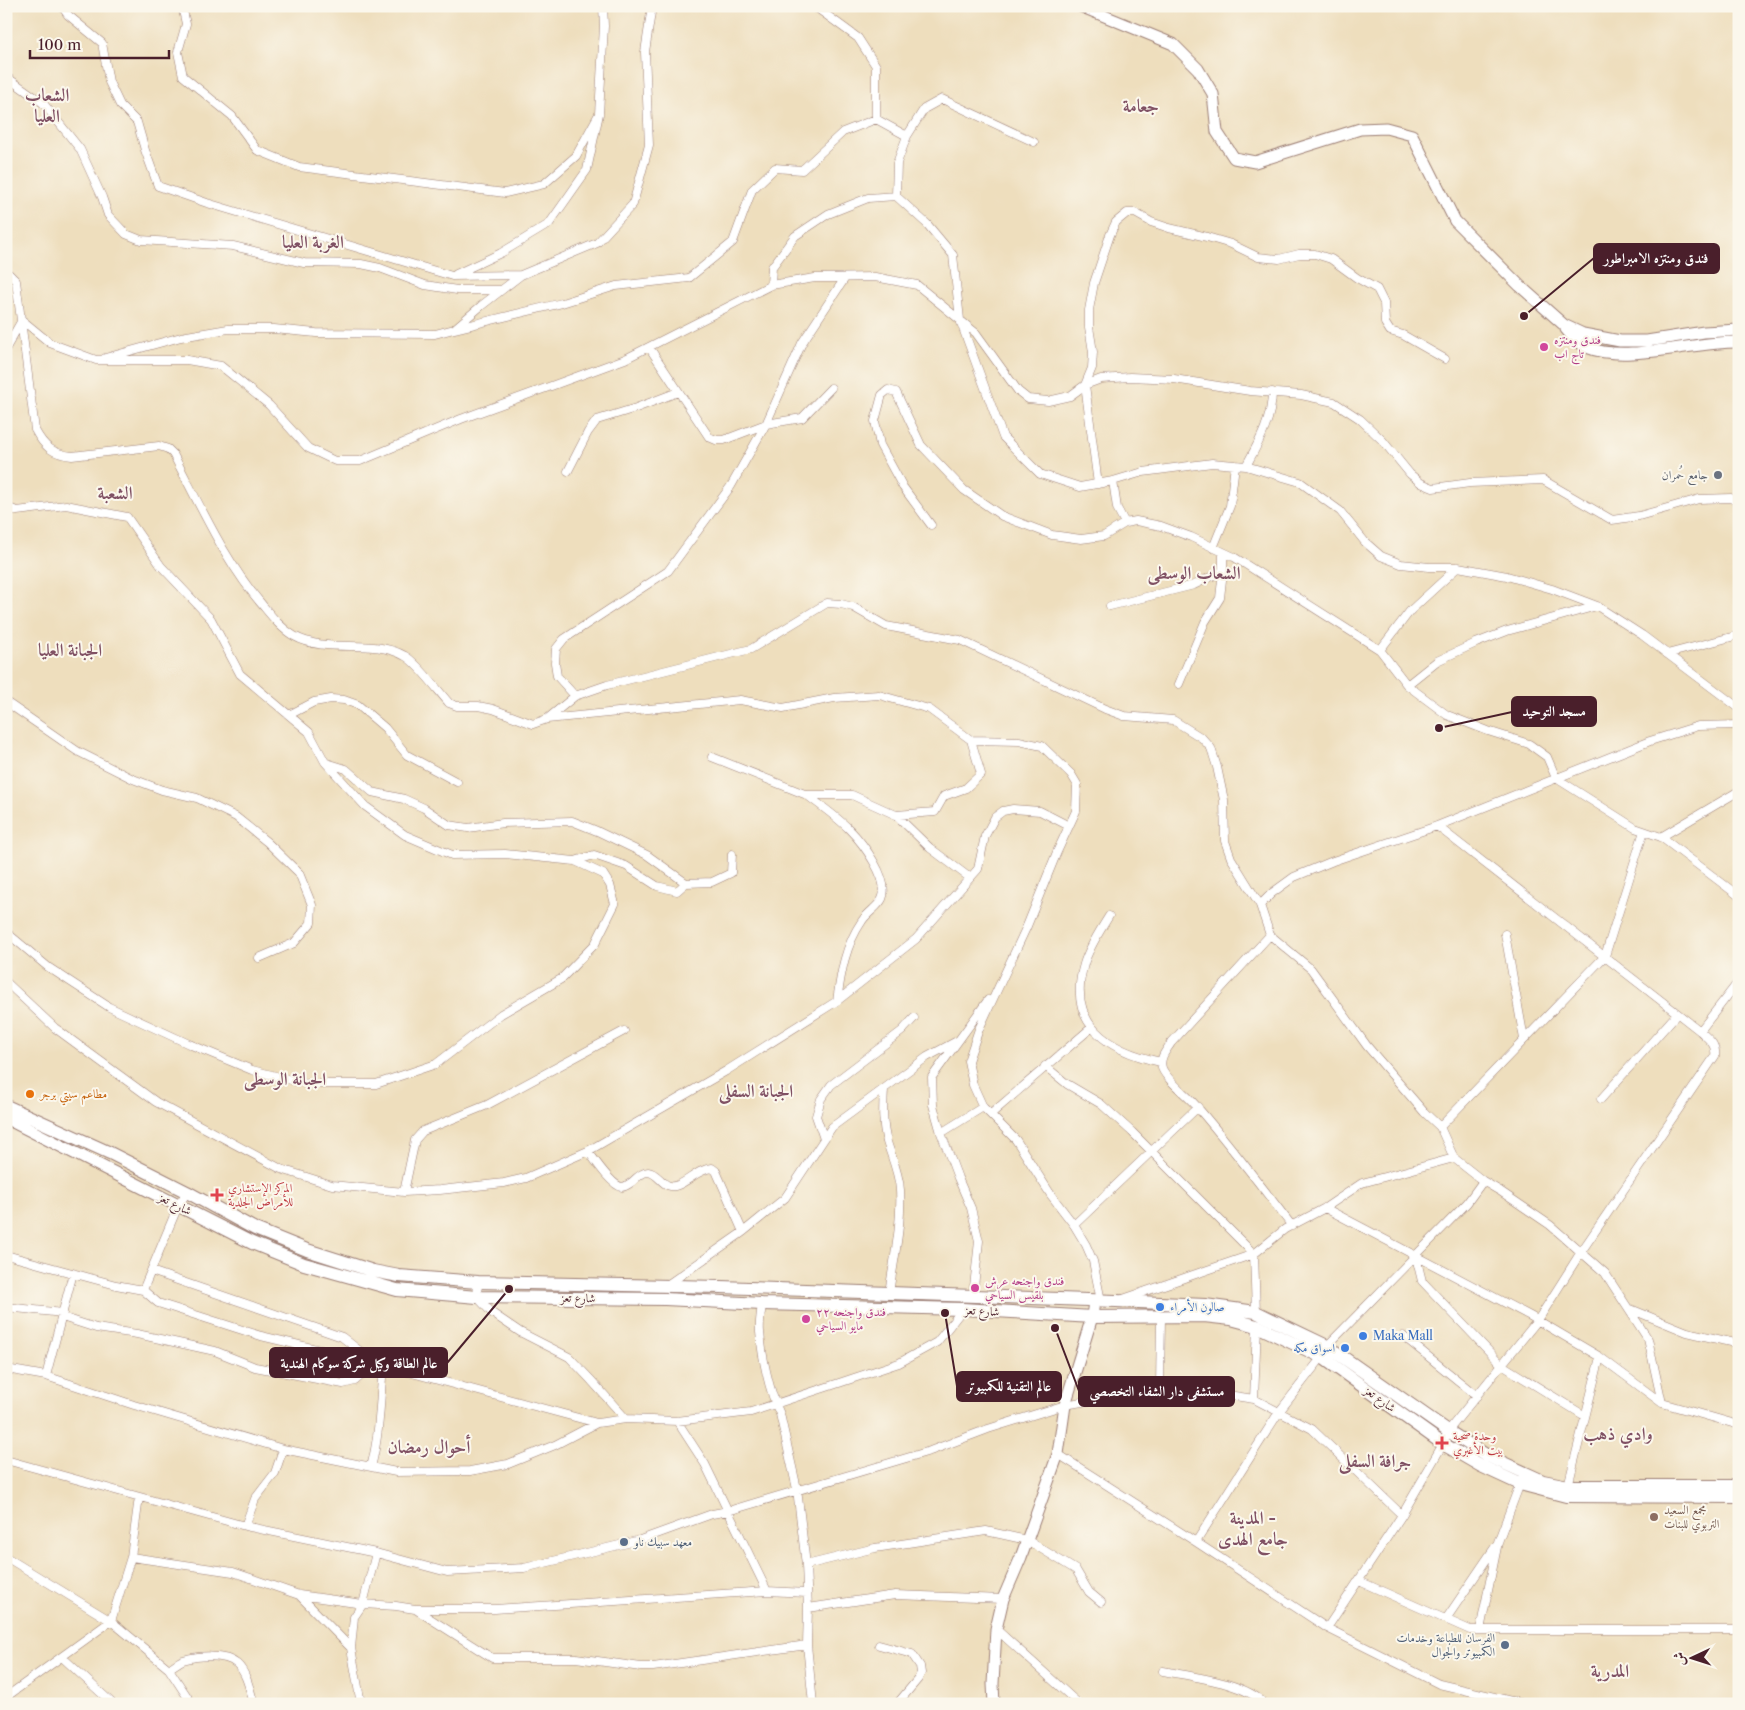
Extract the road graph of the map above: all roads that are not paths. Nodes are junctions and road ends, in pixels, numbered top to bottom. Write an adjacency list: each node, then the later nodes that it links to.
1 (62, 6): 15 (street)
2 (182, 6): 8 (street)
3 (603, 6): 8 (street)
4 (652, 6): 14 (street)
5 (818, 6): 9 (street)
6 (1080, 6): 21 (main road)
7 (6, 74): 18 (street)
8 (599, 114): 15 (street)
9 (876, 119): 10 (street); 22 (street)
10 (907, 136): 11 (street); 12 (street)
11 (1034, 142)
12 (896, 196): 17 (street); 20 (street)
13 (6, 273): 19 (street)
14 (521, 275): 15 (street); 18 (street)
15 (452, 276)
16 (845, 278): 17 (street); 20 (street); 33 (street)
17 (771, 285): 25 (street)
18 (501, 290): 22 (street)
19 (22, 320): 26 (street); 28 (street); 58 (street)
20 (960, 320): 29 (street); 38 (street)
21 (1564, 325): 23 (main road); 24 (main road)
22 (454, 329): 28 (street)
23 (1739, 330)
24 (1739, 342)
25 (649, 347): 28 (street); 31 (street)
26 (6, 348)
27 (1445, 359): 29 (street)
28 (96, 360)
29 (1085, 385): 32 (street); 38 (street)
30 (831, 388): 33 (street)
31 (678, 392): 33 (street); 36 (street)
32 (1272, 392): 35 (street); 39 (street)
33 (766, 424): 54 (street)
34 (1234, 465): 35 (street); 37 (street); 43 (street)
35 (1246, 466): 45 (street)
36 (568, 471)
37 (1113, 480): 38 (street); 41 (street)
38 (1098, 484)
39 (1739, 503)
40 (6, 507): 57 (street)
41 (1125, 523): 42 (street); 43 (street)
42 (931, 525)
43 (1213, 548): 44 (street)
44 (1223, 552): 46 (street); 50 (street)
45 (1458, 567): 48 (street); 50 (street)
46 (1223, 571): 47 (street); 52 (street)
47 (1110, 606)
48 (1597, 606): 51 (street); 53 (street)
49 (1739, 635): 51 (street)
50 (1380, 650): 53 (street)
51 (1667, 654): 56 (street)
52 (1179, 684)
53 (1407, 685): 63 (street)
54 (575, 696): 58 (street); 77 (street)
55 (6, 702): 83 (street)
56 (1739, 708)
57 (289, 716): 62 (street); 64 (street)
58 (547, 719): 60 (street)
59 (1739, 725): 63 (street)
60 (971, 740): 67 (street); 68 (street)
61 (712, 757): 66 (street)
62 (325, 762): 73 (street); 75 (street)
63 (1556, 778): 69 (street); 70 (street)
64 (457, 782)
65 (1739, 791): 71 (street)
66 (808, 795): 67 (street); 87 (street)
67 (896, 815): 74 (street)
68 (1069, 826): 74 (street); 86 (street)
69 (1436, 826): 77 (street); 82 (street)
70 (1644, 831): 71 (street); 82 (street)
71 (1661, 837): 76 (street)
72 (732, 854): 75 (street)
73 (575, 861): 75 (street); 79 (street)
74 (970, 878): 87 (street)
75 (686, 882)
76 (1739, 896)
77 (1260, 905): 81 (street)
78 (1109, 916): 90 (street)
79 (6, 932)
80 (1505, 934): 93 (street)
81 (1270, 935): 95 (street); 104 (street)
82 (1604, 956): 88 (street); 93 (street)
83 (259, 958)
84 (6, 982): 112 (street)
85 (1739, 982): 92 (street)
86 (997, 988): 94 (street); 100 (street)
87 (837, 1001): 107 (street)
88 (1678, 1014): 92 (street); 98 (street)
89 (914, 1018): 106 (street)
90 (1091, 1028): 95 (street); 96 (street)
91 (624, 1031): 112 (street)
92 (1700, 1031): 118 (street)
93 (1524, 1039): 104 (street)
94 (957, 1041): 97 (street); 105 (street)
95 (1161, 1062): 101 (street)
96 (1045, 1066): 102 (street); 108 (street)
97 (884, 1089): 106 (street); 127 (street)
98 (1601, 1099)
99 (6, 1106): 111 (main road, شارع تعز)
100 (983, 1107): 102 (street); 105 (street)
101 (1198, 1107): 108 (street); 116 (street)
102 (991, 1114): 115 (street)
103 (6, 1118): 113 (main road, شارع تعز)
104 (1440, 1127): 109 (street)
105 (941, 1133): 128 (street)
106 (824, 1139): 117 (street)
107 (588, 1151): 112 (street); 117 (street)
108 (1152, 1152): 115 (street); 119 (street)
109 (1454, 1158): 110 (street); 114 (street)
110 (1483, 1181): 118 (street); 121 (street)
111 (187, 1192): 113 (street); 124 (main road, شارع تعز)
112 (404, 1192)
113 (178, 1206): 122 (street); 129 (main road, شارع تعز)
114 (1325, 1208): 116 (street); 121 (street)
115 (1074, 1225): 130 (street)
116 (1292, 1226): 119 (street)
117 (742, 1232): 126 (street)
118 (1581, 1252): 134 (street); 140 (street)
119 (1254, 1254): 131 (street); 136 (street)
120 (6, 1255): 123 (street)
121 (1416, 1257): 140 (street); 144 (street); 147 (street)
122 (151, 1271): 125 (street); 146 (street)
123 (73, 1273): 125 (street); 137 (street)
124 (478, 1282): 126 (main road, شارع تعز); 129 (street)
125 (143, 1290): 146 (street)
126 (666, 1292): 127 (main road, شارع تعز); 129 (main road, شارع تعز); 132 (main road, شارع تعز)
127 (889, 1293): 128 (main road, شارع تعز)
128 (973, 1296): 130 (main road, شارع تعز)
129 (477, 1297): 158 (street)
130 (1097, 1301): 131 (main road, شارع تعز); 139 (main road)
131 (1116, 1301): 136 (main road, شارع تعز)
132 (762, 1304): 135 (main road, شارع تعز); 154 (street)
133 (6, 1307): 137 (street)
134 (1628, 1308): 143 (street); 153 (street)
135 (962, 1309): 139 (main road, شارع تعز); 154 (street)
136 (1256, 1312): 144 (main road, شارع تعز)
137 (62, 1315): 146 (street); 149 (street)
138 (1161, 1316): 139 (main road, شارع تعز); 141 (main road, شارع تعز); 150 (street)
139 (1092, 1317): 155 (main road)
140 (1538, 1320): 145 (street); 147 (street)
141 (1257, 1326): 144 (main road, شارع تعز); 152 (street)
142 (1403, 1336): 151 (street)
143 (1739, 1344)
144 (1324, 1351): 156 (street); 162 (main road, شارع تعز); 163 (main road, شارع تعز)
145 (1600, 1357): 153 (street); 157 (street)
146 (379, 1364): 160 (street); 167 (street)
147 (1502, 1364): 151 (street); 157 (street)
148 (6, 1369): 149 (street)
149 (46, 1376): 164 (street)
150 (1160, 1388): 152 (street); 155 (street)
151 (1476, 1396): 162 (street)
152 (1254, 1399): 156 (street)
153 (1662, 1403): 161 (street)
154 (775, 1404): 159 (street); 171 (street)
155 (1065, 1405): 165 (main road); 171 (street)
156 (1279, 1412): 175 (street); 178 (street)
157 (1585, 1416): 169 (street)
158 (626, 1419): 159 (street); 160 (street)
159 (677, 1421): 174 (street)
160 (597, 1423): 167 (street)
161 (1739, 1425)
162 (1448, 1431): 163 (street); 168 (main road, شارع تعز)
163 (1444, 1444): 168 (main road, شارع تعز); 175 (street)
164 (283, 1449): 167 (street); 176 (street)
165 (1058, 1454): 177 (main road); 178 (street)
166 (6, 1460): 172 (street)
167 (371, 1468)
168 (1522, 1478): 169 (main road, شارع تعز); 173 (main road, شارع تعز); 179 (street)
169 (1568, 1486): 170 (main road, شارع تعز)
170 (1739, 1486)
171 (798, 1489): 174 (street); 183 (street)
172 (139, 1497): 176 (street); 182 (street)
173 (1739, 1497)
174 (728, 1510): 180 (street); 185 (street)
175 (1402, 1515): 184 (street)
176 (245, 1526): 180 (street)
177 (1027, 1540): 183 (street); 188 (main road); 189 (street)
178 (1196, 1542): 195 (street)
179 (1498, 1542): 193 (street); 197 (street)
180 (376, 1553): 190 (street)
181 (6, 1557): 194 (street)
182 (131, 1557): 187 (street); 194 (street)
183 (806, 1565): 186 (street)
184 (1359, 1581): 193 (street); 195 (street)
185 (767, 1591): 186 (street); 192 (street)
186 (807, 1593): 191 (street)
187 (299, 1594): 190 (street); 201 (street)
188 (1003, 1599): 191 (street); 196 (main road)
189 (1101, 1602)
190 (363, 1604): 192 (street); 201 (street)
191 (808, 1608): 199 (street)
192 (415, 1609): 199 (street)
193 (1446, 1619): 197 (street)
194 (111, 1621): 202 (street); 203 (street)
195 (1328, 1628): 215 (street)
196 (996, 1629): 212 (main road); 213 (street)
197 (1480, 1630): 198 (street)
198 (1739, 1630)
199 (808, 1645): 210 (street)
200 (879, 1645): 211 (street)
201 (351, 1648): 209 (street)
202 (62, 1657): 205 (street); 206 (street)
203 (169, 1669): 207 (street); 208 (street)
204 (1164, 1671): 214 (street)
205 (6, 1697)
206 (113, 1704)
207 (192, 1704)
208 (254, 1704)
209 (361, 1704)
210 (813, 1704)
211 (897, 1704)
212 (994, 1704)
213 (1079, 1704)
214 (1265, 1704)
215 (1524, 1704)

